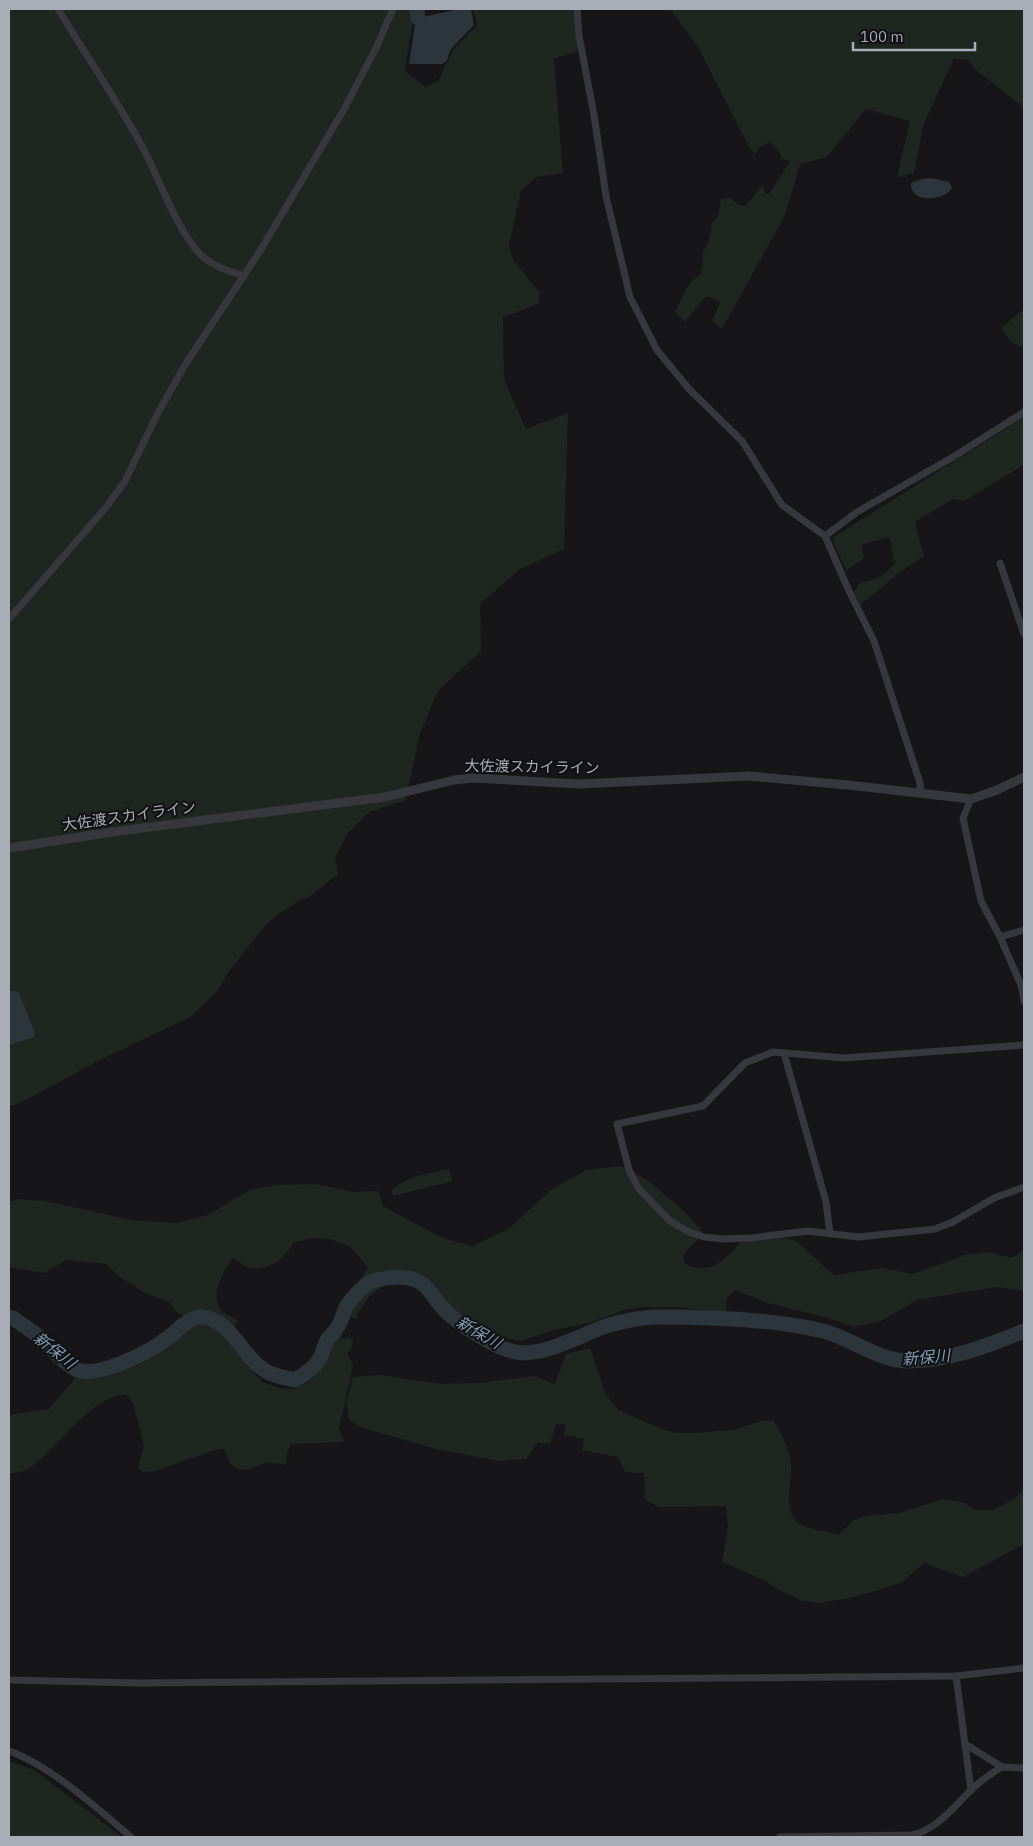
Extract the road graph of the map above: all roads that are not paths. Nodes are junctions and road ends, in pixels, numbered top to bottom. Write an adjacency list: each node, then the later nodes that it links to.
1 (58, 9): 4 (street)
2 (393, 9): 4 (street)
3 (577, 9): 6 (street)
4 (244, 276): 8 (street)
5 (1024, 412): 6 (street)
6 (825, 536): 11 (street)
7 (1000, 564): 9 (street)
8 (9, 619)
9 (1024, 634)
10 (1024, 777): 12 (street, 大佐渡スカイライン)
11 (921, 794): 12 (street, 大佐渡スカイライン); 13 (street, 大佐渡スカイライン)
12 (971, 799): 15 (street)
13 (9, 848)
14 (1024, 930): 15 (street)
15 (1000, 937): 16 (street)
16 (1024, 1001)
17 (1024, 1045): 18 (street)
18 (784, 1053): 20 (street); 20 (street)
19 (1024, 1187): 20 (street)
20 (830, 1234)
21 (1024, 1668): 22 (street)
22 (956, 1676): 23 (street); 24 (street)
23 (9, 1680)
24 (965, 1744): 26 (street); 28 (street)
25 (9, 1751): 29 (street)
26 (1002, 1767): 27 (street); 28 (street)
27 (1024, 1768)
28 (971, 1790): 31 (street)
29 (131, 1837)
30 (780, 1837): 31 (street)
31 (802, 1837)

